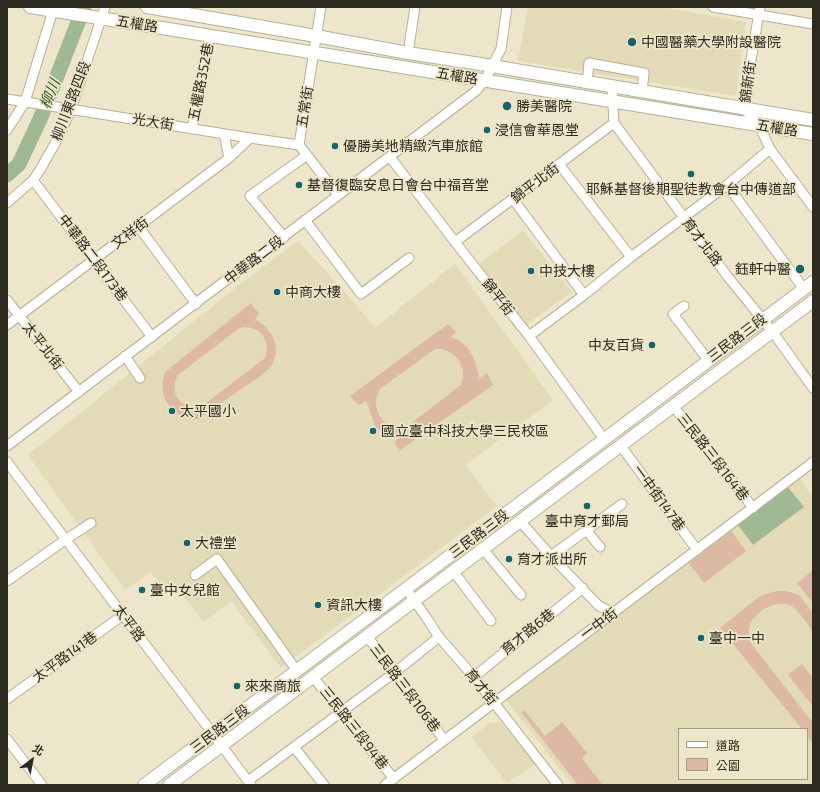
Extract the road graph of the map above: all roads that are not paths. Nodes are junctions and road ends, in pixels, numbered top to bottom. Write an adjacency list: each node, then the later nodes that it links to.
1 (30, 7): 7 (main road)
2 (147, 7): 12 (main road, 五權路)
3 (321, 7): 12 (street, 五常街)
4 (415, 7): 14 (street)
5 (507, 7): 15 (street, 中華路二段)
6 (713, 7): 8 (street)
7 (53, 9): 9 (main road, 五權路); 22 (street)
8 (759, 11): 10 (street); 24 (street, 錦新街)
9 (103, 13): 11 (main road, 五權路); 23 (street, 柳川東路四段)
10 (813, 24)
11 (210, 36): 13 (main road, 五權路); 28 (street, 五權路352巷)
12 (316, 36): 13 (street, 五常街); 14 (main road, 五權路)
13 (313, 53): 16 (main road, 五權路); 33 (street, 五常街)
14 (408, 54): 15 (main road, 五權路)
15 (493, 66): 16 (street, 中華路二段); 17 (main road, 五權路)
16 (485, 80): 21 (main road, 五權路); 36 (street, 中華路二段)
17 (587, 82): 18 (main road, 五權路); 19 (street)
18 (612, 86): 19 (main road, 五權路); 21 (street)
19 (642, 92): 24 (main road, 五權路)
20 (7, 99): 22 (street, 光大街)
21 (612, 101): 26 (street); 27 (main road, 五權路)
22 (29, 102): 23 (street, 光大街); 29 (street)
23 (71, 109): 28 (street, 光大街); 39 (street, 柳川東路四段)
24 (744, 109): 25 (main road, 五權路); 27 (street, 錦新街)
25 (813, 120)
26 (614, 123): 38 (street, 錦平北街); 45 (street, 育才北路)
27 (759, 125): 31 (main road, 五權路); 34 (street, 錦新街)
28 (192, 129): 30 (street, 光大街)
29 (7, 130)
30 (224, 134): 32 (street, 光大街); 37 (street)
31 (813, 134)
32 (250, 138): 33 (street, 光大街); 37 (street, 文祥街)
33 (299, 145): 35 (street, 五常街)
34 (770, 149): 40 (street); 44 (street, 錦新街)
35 (307, 155): 41 (street, 五常街); 48 (street)
36 (390, 157): 41 (street, 中華路二段); 49 (street, 錦平街)
37 (229, 158): 47 (street, 文祥街)
38 (559, 164): 42 (street, 錦平北街); 50 (street)
39 (33, 180): 43 (street, 柳川東路四段); 52 (street, 中華路二段173巷)
40 (727, 185): 45 (street); 53 (street)
41 (338, 195): 46 (street, 中華路二段)
42 (513, 199): 49 (street, 錦平北街); 54 (street)
43 (7, 203)
44 (813, 207)
45 (683, 217): 50 (street); 60 (street, 育才北路)
46 (306, 220): 48 (street, 中華路二段); 51 (street)
47 (138, 226): 52 (street, 文祥街); 57 (street)
48 (284, 237): 57 (street, 中華路二段)
49 (455, 242): 64 (street, 錦平街)
50 (631, 257): 54 (street)
51 (409, 258)
52 (94, 260): 59 (street, 文祥街); 63 (street, 中華路二段173巷)
53 (808, 286): 60 (main road, 三民路三段)
54 (584, 295): 64 (street)
55 (7, 300): 59 (street, 太平北街)
56 (813, 301): 62 (main road, 三民路三段)
57 (196, 304): 63 (street, 中華路二段)
58 (684, 306): 66 (street)
59 (19, 316): 61 (street, 文祥街); 69 (street, 太平北街)
60 (762, 320): 62 (street, 育才北路); 66 (main road, 三民路三段)
61 (7, 325)
62 (772, 332): 68 (street, 育才北路); 70 (main road, 三民路三段)
63 (152, 336): 65 (street, 中華路二段)
64 (529, 336): 71 (street, 錦平街)
65 (125, 356): 67 (street); 69 (street, 中華路二段)
66 (708, 360): 71 (main road, 三民路三段)
67 (140, 378)
68 (813, 388)
69 (79, 392): 72 (street, 中華路二段)
70 (673, 406): 73 (main road, 三民路三段); 77 (street, 三民路三段164巷)
71 (604, 439): 90 (main road, 三民路三段)
72 (7, 446)
73 (621, 446): 78 (main road, 三民路三段); 84 (street, 一中街147巷)
74 (7, 462): 81 (street, 太平路)
75 (813, 462): 77 (street, 一中街)
76 (622, 504): 80 (street)
77 (753, 508): 84 (street, 一中街)
78 (520, 521): 83 (main road, 三民路三段); 85 (street)
79 (91, 523): 81 (street)
80 (586, 530): 82 (street); 85 (street)
81 (65, 540): 88 (street); 94 (street, 太平路)
82 (600, 547)
83 (483, 549): 86 (main road, 三民路三段); 91 (street)
84 (697, 550): 93 (street, 一中街)
85 (552, 556): 89 (street)
86 (453, 571): 92 (main road, 三民路三段); 95 (street)
87 (195, 575): 98 (street)
88 (7, 581)
89 (583, 588): 93 (street); 101 (street, 育才路6巷)
90 (406, 589): 92 (street, 育才街); 98 (main road, 三民路三段)
91 (521, 595)
92 (414, 601): 96 (main road, 三民路三段); 97 (street, 育才街)
93 (614, 613): 103 (street, 一中街)
94 (123, 615): 102 (street, 太平路141巷); 105 (street, 太平路)
95 (490, 621)
96 (367, 636): 99 (street, 三民路三段106巷); 100 (main road, 三民路三段)
97 (439, 637): 99 (street); 101 (street, 育才街)
98 (297, 670): 105 (main road, 三民路三段)
99 (394, 673): 104 (street); 107 (street, 三民路三段106巷)
100 (313, 677): 104 (street, 三民路三段94巷); 108 (main road, 三民路三段)
101 (474, 677): 103 (street, 育才街)
102 (7, 699)
103 (494, 703): 107 (street, 一中街); 117 (street, 育才街)
104 (342, 712): 109 (street); 110 (street, 三民路三段94巷)
105 (213, 734): 108 (street, 太平路); 113 (main road, 三民路三段)
106 (7, 738): 112 (street)
107 (444, 740): 110 (street, 一中街)
108 (222, 745): 111 (street, 太平路); 114 (main road, 三民路三段)
109 (294, 747): 111 (street); 115 (street)
110 (394, 778): 116 (street, 一中街)
111 (250, 783)
112 (42, 785)
113 (144, 785)
114 (169, 785)
115 (324, 785)
116 (385, 785)
117 (558, 785)

